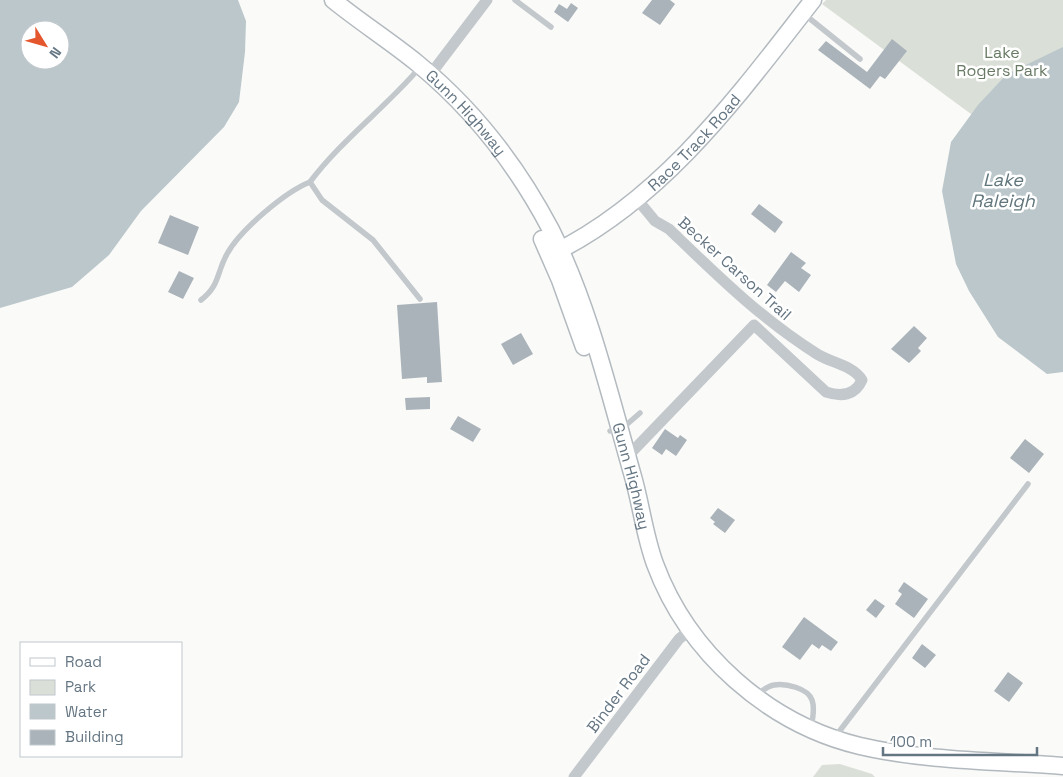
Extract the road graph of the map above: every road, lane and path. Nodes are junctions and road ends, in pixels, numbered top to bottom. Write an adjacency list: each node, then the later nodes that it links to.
1 (333, 0): 8 (main road, Gunn Highway)
2 (487, 0): 8 (street)
3 (515, 0): 6 (lane)
4 (812, 0): 5 (main road, Race Track Road)
5 (802, 13): 7 (lane); 10 (main road, Race Track Road)
6 (551, 27)
7 (860, 59)
8 (422, 74): 9 (lane); 11 (main road, Gunn Highway)
9 (310, 182): 12 (lane); 13 (lane)
10 (636, 198): 11 (main road, Race Track Road); 16 (street, Becker Carson Trail)
11 (555, 253): 15 (main road, Gunn Highway)
12 (420, 298)
13 (201, 300)
14 (640, 413): 15 (lane)
15 (614, 429): 16 (main road, Gunn Highway); 18 (main road)
16 (627, 457): 18 (main road, Gunn Highway)
17 (1028, 484): 22 (lane)
18 (647, 539): 19 (main road, Gunn Highway)
19 (690, 630): 20 (main road, Gunn Highway); 24 (street, Binder Road)
20 (756, 697): 21 (main road, Gunn Highway); 21 (lane)
21 (810, 729): 22 (main road, Gunn Highway)
22 (834, 738): 23 (main road, Gunn Highway)
23 (1063, 766)
24 (574, 777)

